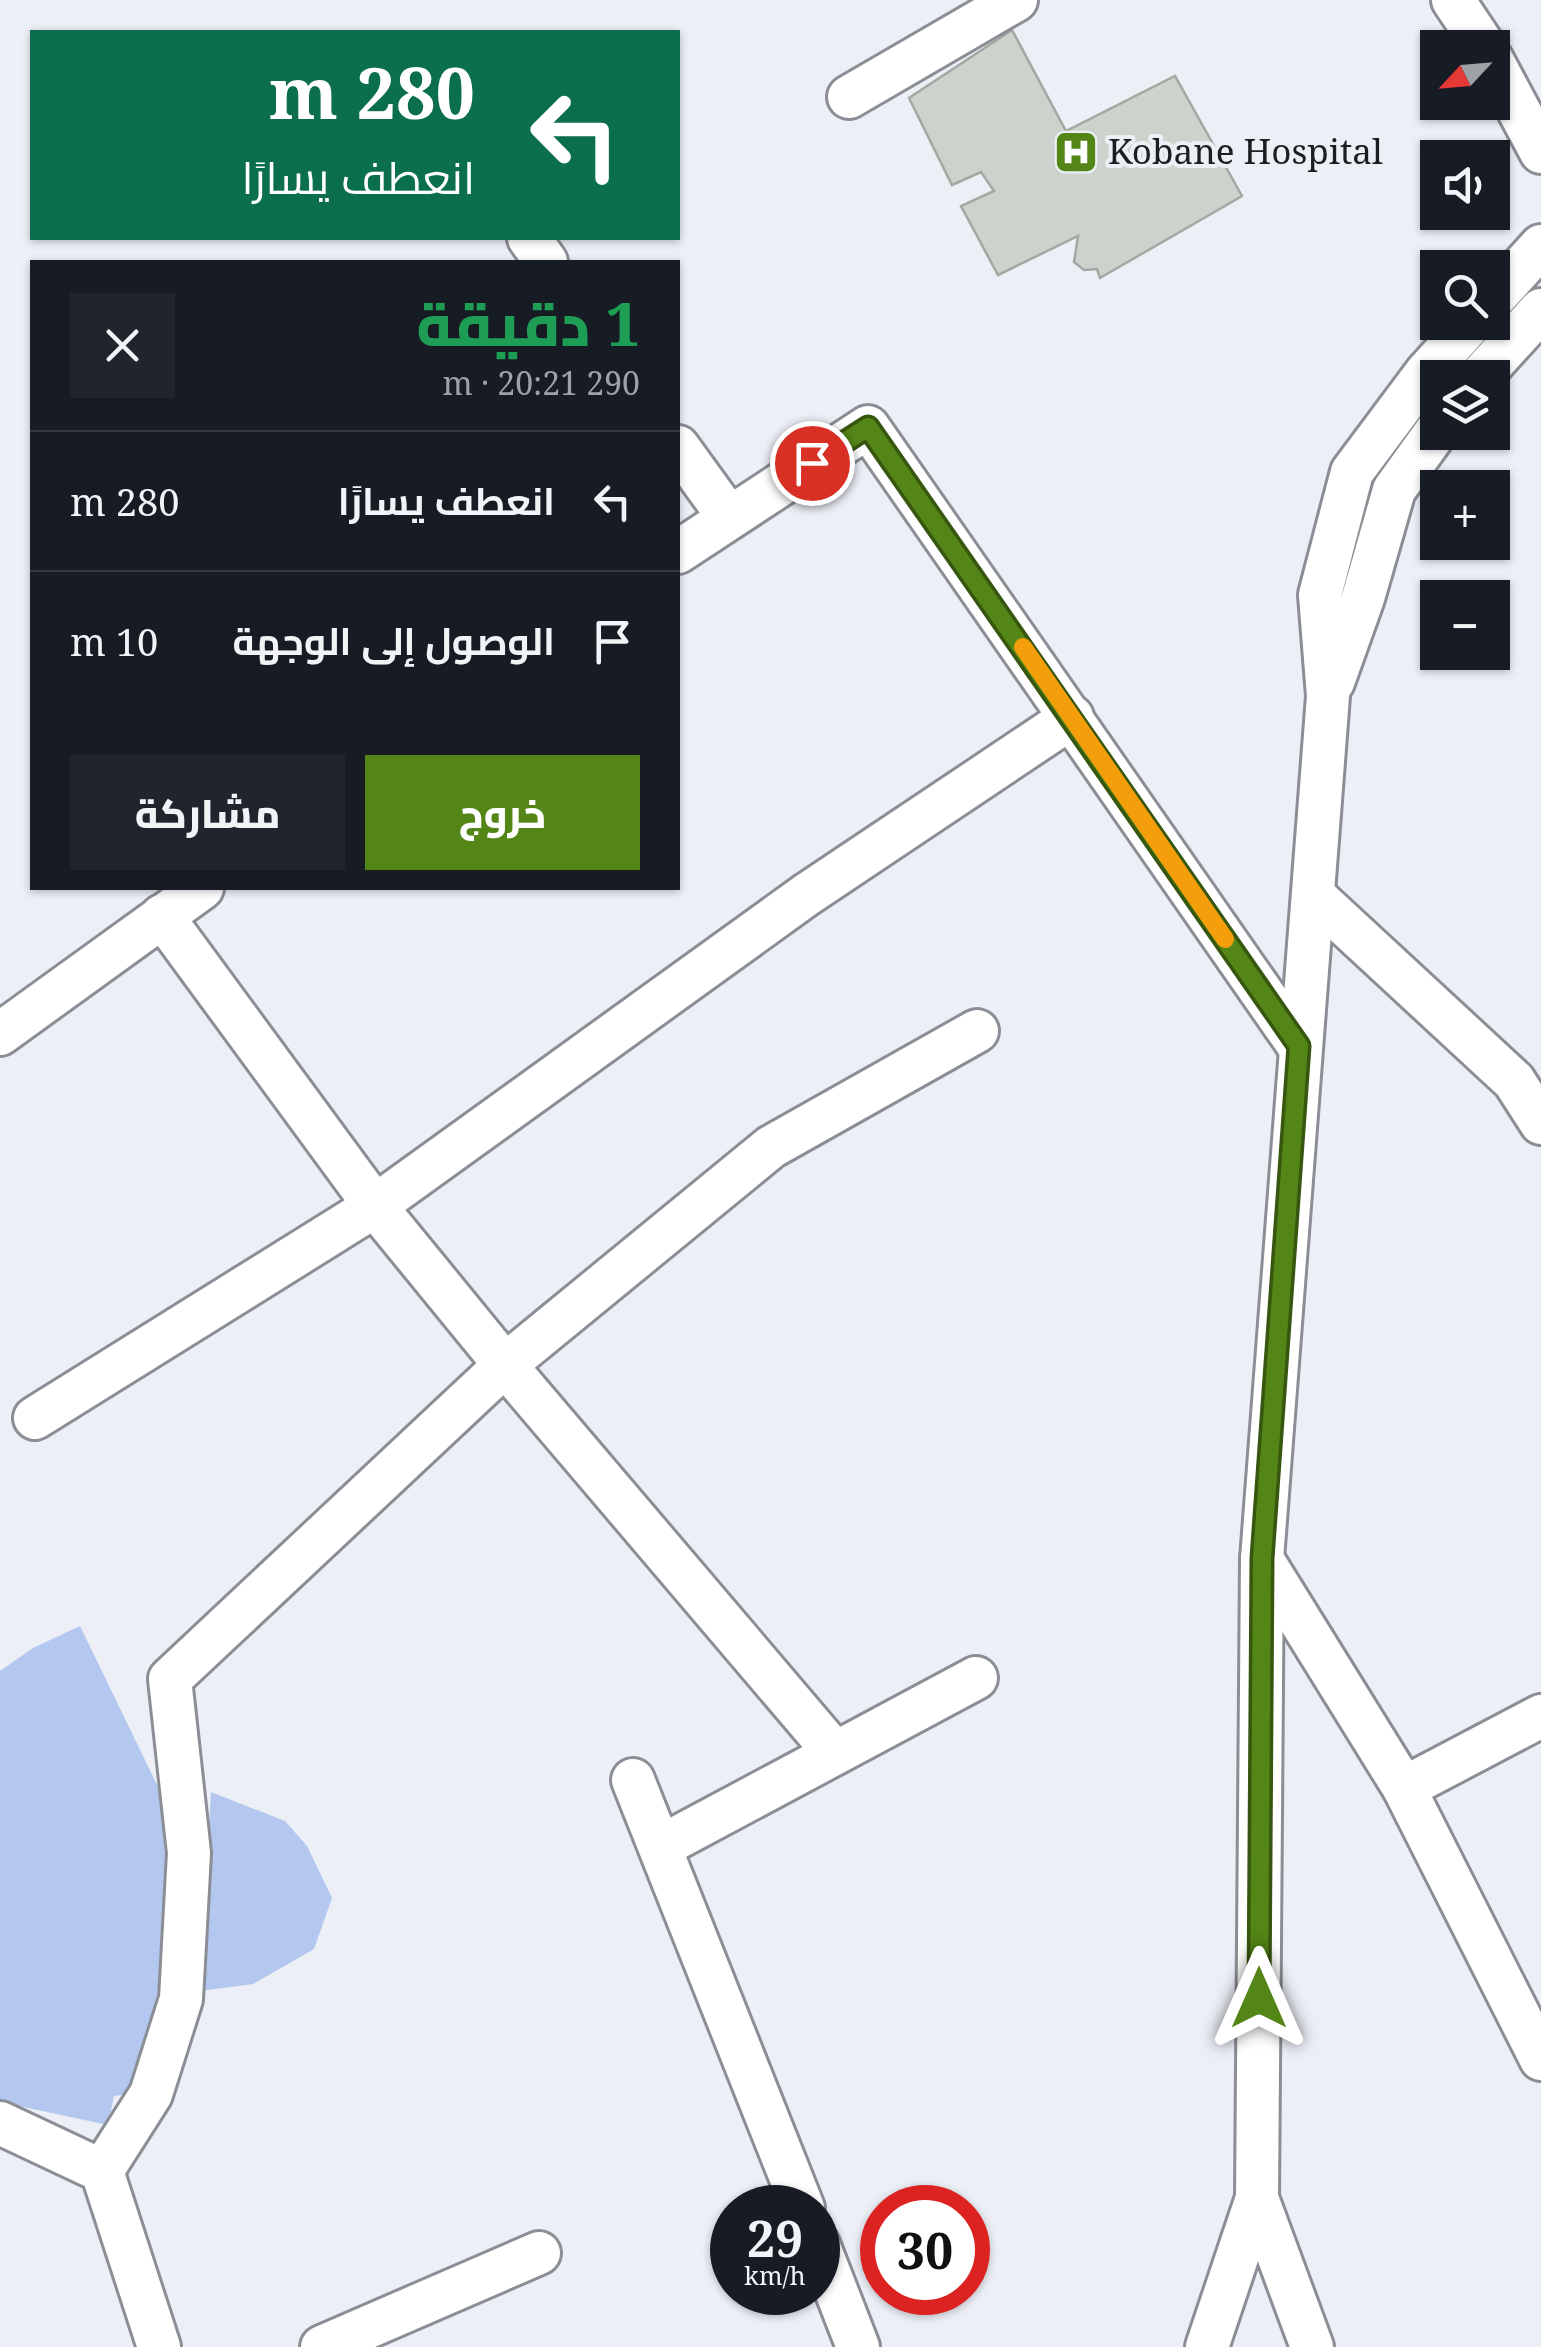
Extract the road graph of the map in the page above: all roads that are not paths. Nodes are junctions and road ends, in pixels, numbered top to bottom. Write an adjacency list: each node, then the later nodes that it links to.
1 (1016, 0): 5 (street)
2 (1453, 0): 3 (street)
3 (1473, 30)
4 (1510, 94): 6 (street)
5 (848, 97)
6 (1541, 152)
7 (1541, 246): 8 (street)
8 (1510, 280)
9 (1541, 310): 11 (street)
10 (1456, 340): 16 (street)
11 (1495, 360)
12 (1422, 450): 16 (street)
13 (680, 451): 14 (street)
14 (728, 516): 15 (street); 17 (street)
15 (680, 551)
16 (1328, 696): 19 (street)
17 (1072, 717): 23 (street); 25 (street)
18 (199, 890): 20 (street)
19 (1313, 895): 23 (street); 24 (street)
20 (162, 916): 22 (street); 25 (street)
21 (977, 1031): 26 (street)
22 (0, 1034)
23 (1299, 1046): 28 (street)
24 (1541, 1123)
25 (375, 1206): 26 (street); 27 (street)
26 (506, 1365): 31 (street); 37 (street)
27 (35, 1418)
28 (1262, 1558): 33 (street); 39 (street)
29 (976, 1678): 31 (street)
30 (1541, 1716): 33 (street)
31 (836, 1753): 34 (street)
32 (633, 1780): 34 (street)
33 (1404, 1788): 35 (street)
34 (660, 1847): 38 (street)
35 (1535, 2034)
36 (0, 2122): 37 (street)
37 (102, 2171): 42 (street)
38 (794, 2185)
39 (1258, 2198): 45 (street); 46 (street)
40 (539, 2253): 43 (street)
41 (840, 2301): 44 (street)
42 (159, 2347)
43 (322, 2347)
44 (858, 2347)
45 (1207, 2347)
46 (1312, 2347)

